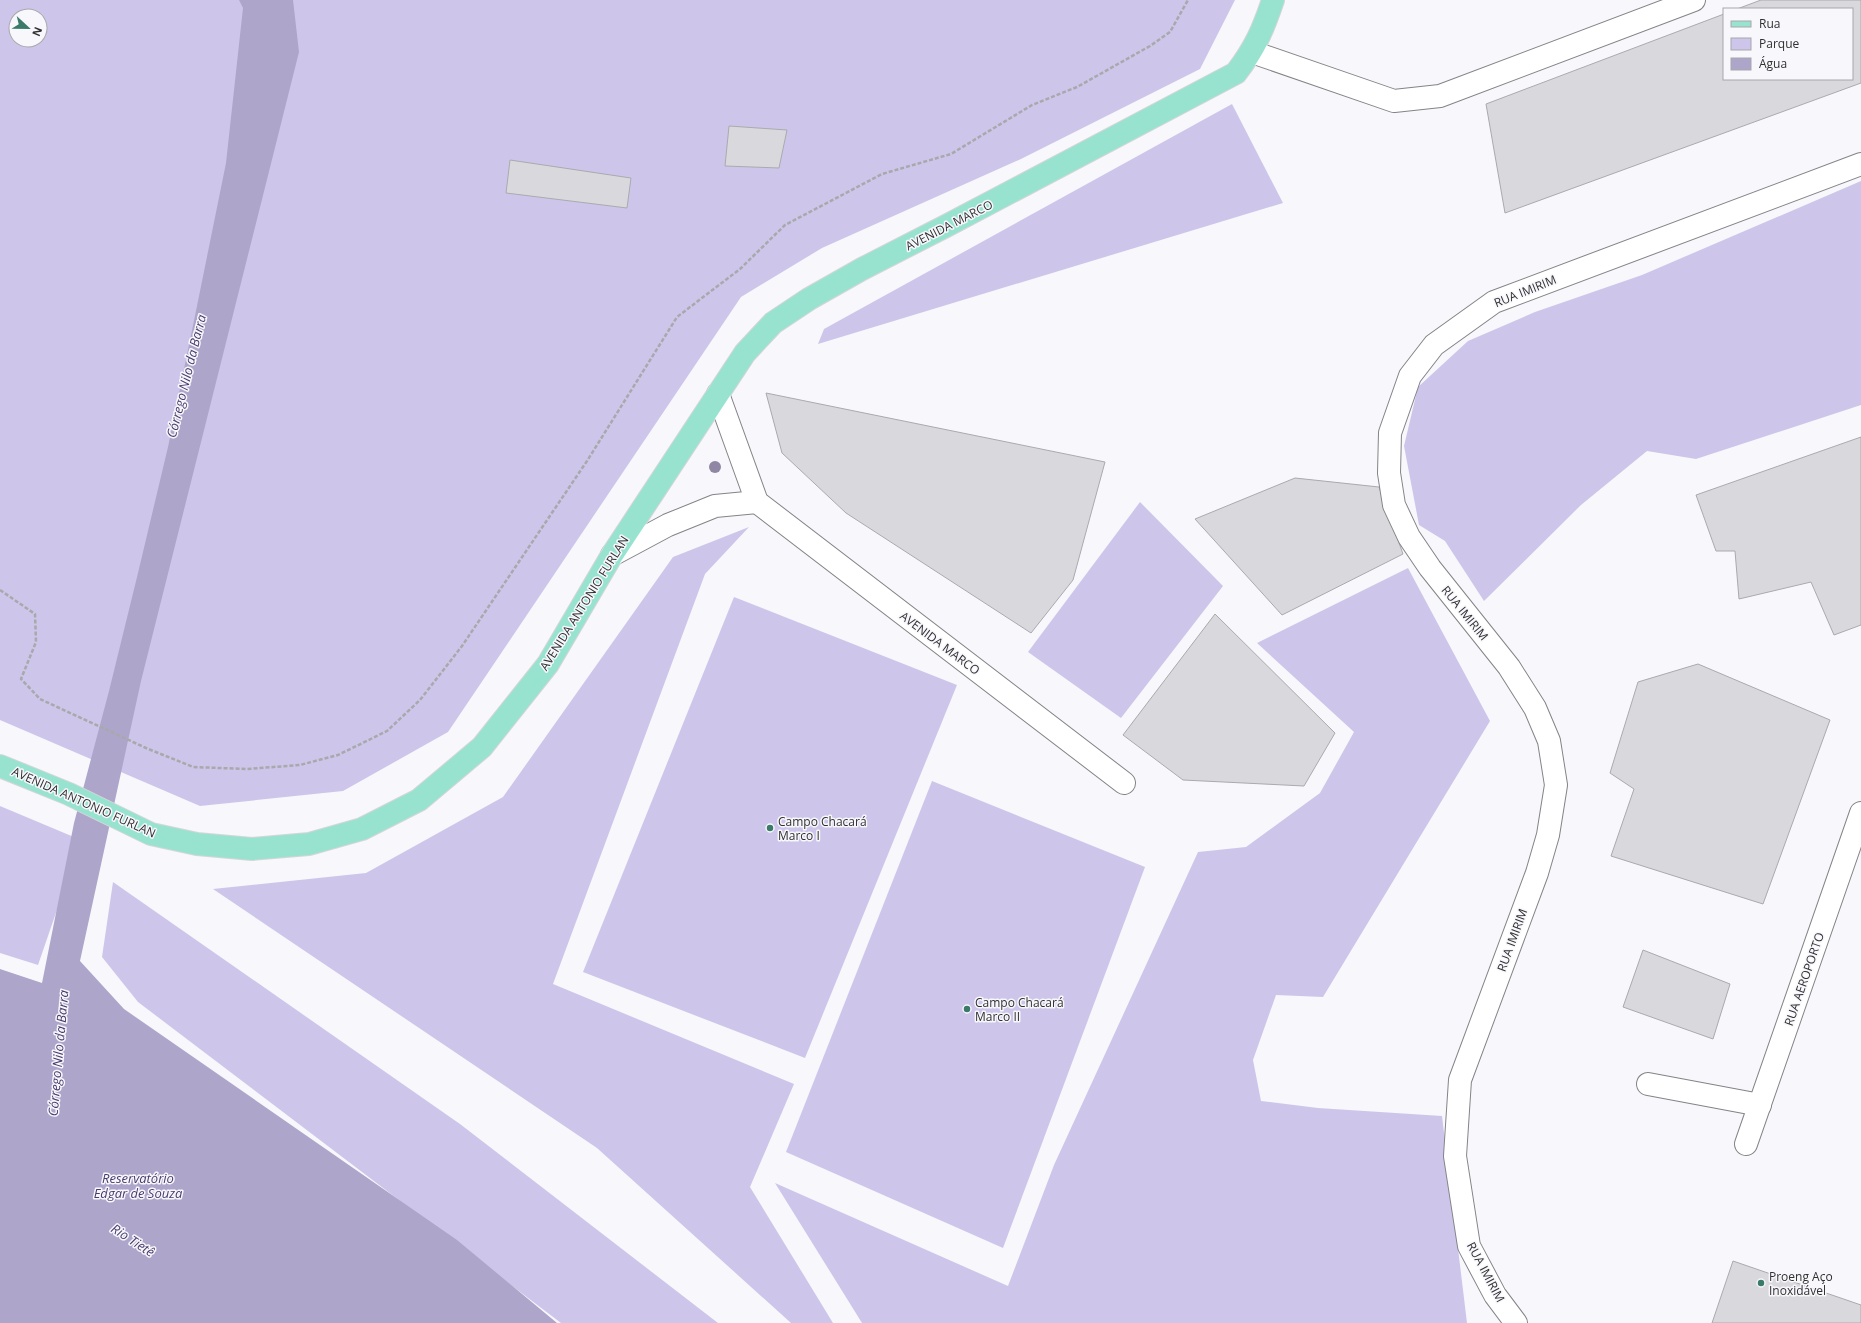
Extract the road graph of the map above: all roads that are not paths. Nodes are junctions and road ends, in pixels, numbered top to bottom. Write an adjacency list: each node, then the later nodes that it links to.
1 (1272, 0): 3 (main road, AVENIDA MARCO)
2 (1694, 0): 3 (street)
3 (1252, 52): 5 (main road, AVENIDA MARCO)
4 (1861, 164): 14 (street, RUA IMIRIM)
5 (718, 394): 6 (street); 7 (main road, AVENIDA ANTONIO FURLAN)
6 (757, 502): 7 (street); 9 (street, AVENIDA MARCO)
7 (612, 555): 8 (main road, AVENIDA ANTONIO FURLAN)
8 (0, 766)
9 (1124, 783)
10 (1861, 813): 12 (street, RUA AEROPORTO)
11 (1648, 1084): 12 (street)
12 (1760, 1105): 13 (street, RUA AEROPORTO)
13 (1746, 1144)
14 (1516, 1323)

